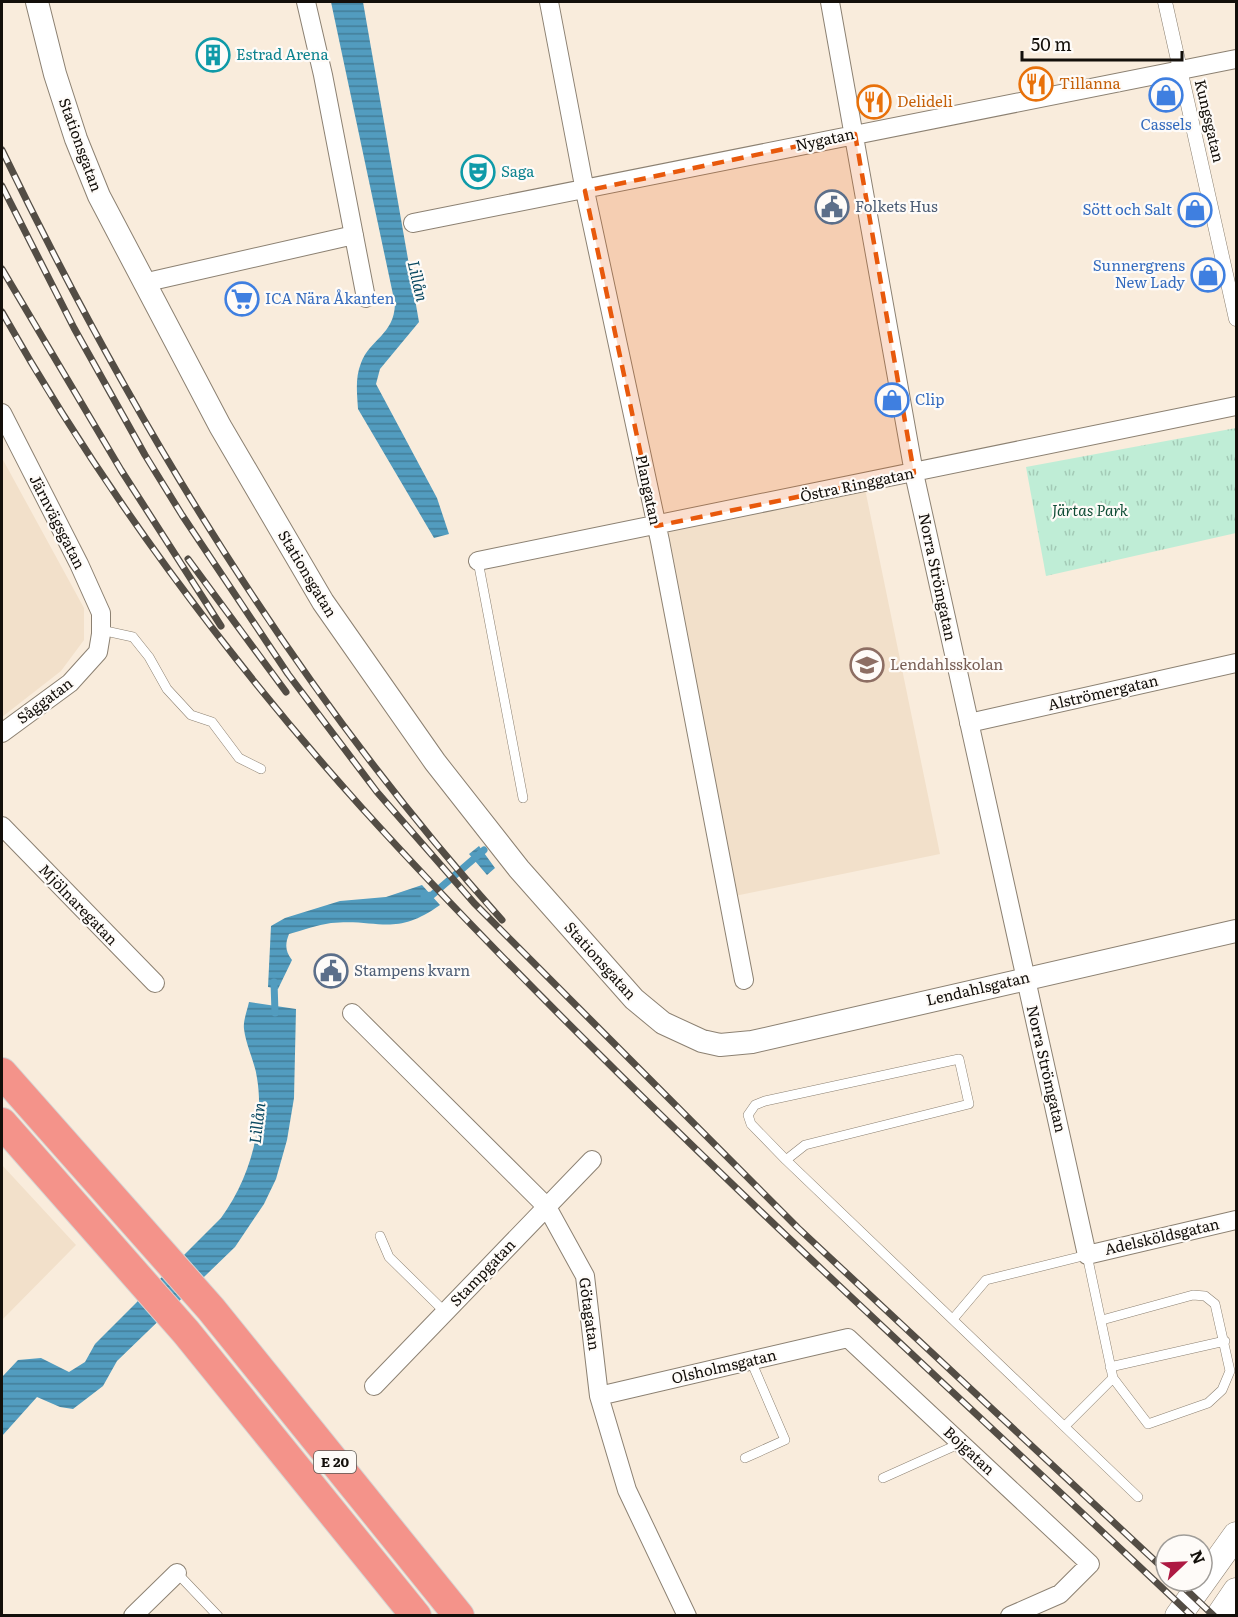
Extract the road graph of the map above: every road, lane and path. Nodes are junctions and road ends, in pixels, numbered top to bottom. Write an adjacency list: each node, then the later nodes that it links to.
1 (37, 2): 12 (street, Stationsgatan)
2 (306, 2): 11 (street)
3 (549, 2): 9 (street, Plangatan)
4 (830, 2): 8 (street, Norra Strömgatan)
5 (1165, 2): 7 (street, Kungsgatan)
6 (1236, 59): 7 (street, Nygatan)
7 (1181, 71): 8 (street, Nygatan); 14 (street, Kungsgatan)
8 (855, 134): 9 (street, Nygatan); 17 (street, Norra Strömgatan)
9 (585, 191): 10 (street, Nygatan); 18 (street, Plangatan)
10 (413, 223)
11 (354, 235): 12 (street); 13 (street)
12 (143, 283): 32 (street, Stationsgatan)
13 (366, 298)
14 (1236, 319)
15 (1236, 406): 17 (street, Östra Ringgatan)
16 (2, 413): 20 (street, Järnvägsgatan)
17 (914, 473): 18 (street, Östra Ringgatan); 22 (street, Norra Strömgatan)
18 (656, 526): 19 (street, Östra Ringgatan); 29 (street, Plangatan)
19 (478, 561): 25 (lane)
20 (101, 632): 23 (street, Såggatan); 24 (lane)
21 (1236, 663): 22 (street, Alströmergatan)
22 (969, 723): 28 (street, Norra Strömgatan)
23 (2, 733)
24 (261, 770)
25 (523, 798)
26 (2, 826): 30 (street, Mjölnaregatan)
27 (1236, 931): 28 (street, Lendahlsgatan)
28 (1026, 978): 32 (street, Lendahlsgatan); 40 (street, Norra Strömgatan)
29 (744, 980)
30 (155, 983)
31 (352, 1014): 37 (street, Götagatan)
32 (720, 1045)
33 (2, 1073): 62 (highway, E 20)
34 (2, 1123): 61 (highway, E 20)
35 (592, 1160): 37 (street, Stampgatan)
36 (786, 1160): 36 (lane); 42 (lane)
37 (547, 1207): 41 (street, Stampgatan); 50 (street, Götagatan)
38 (1236, 1220): 40 (street, Adelsköldsgatan)
39 (380, 1236): 41 (lane)
40 (1087, 1255): 42 (lane); 43 (lane)
41 (446, 1312): 49 (street, Stampgatan)
42 (953, 1319): 51 (lane)
43 (1102, 1320): 45 (lane); 47 (lane)
44 (848, 1338): 46 (street, Olsholmsgatan); 52 (street, Bojgatan)
45 (1225, 1341): 47 (lane); 48 (lane)
46 (751, 1361): 50 (street, Olsholmsgatan); 53 (lane)
47 (1110, 1367): 48 (lane)
48 (1113, 1378): 51 (lane)
49 (374, 1386)
50 (599, 1396): 63 (street, Götagatan)
51 (1065, 1426): 55 (lane)
52 (961, 1443): 54 (lane); 64 (street, Bojgatan)
53 (745, 1458)
54 (883, 1478)
55 (1138, 1497)
56 (1236, 1535): 65 (main road)
57 (177, 1573): 59 (street); 60 (lane)
58 (1236, 1591): 66 (main road)
59 (133, 1616)
60 (218, 1616)
61 (416, 1616)
62 (459, 1616)
63 (687, 1616)
64 (1010, 1616)
65 (1178, 1616)
66 (1219, 1616)

